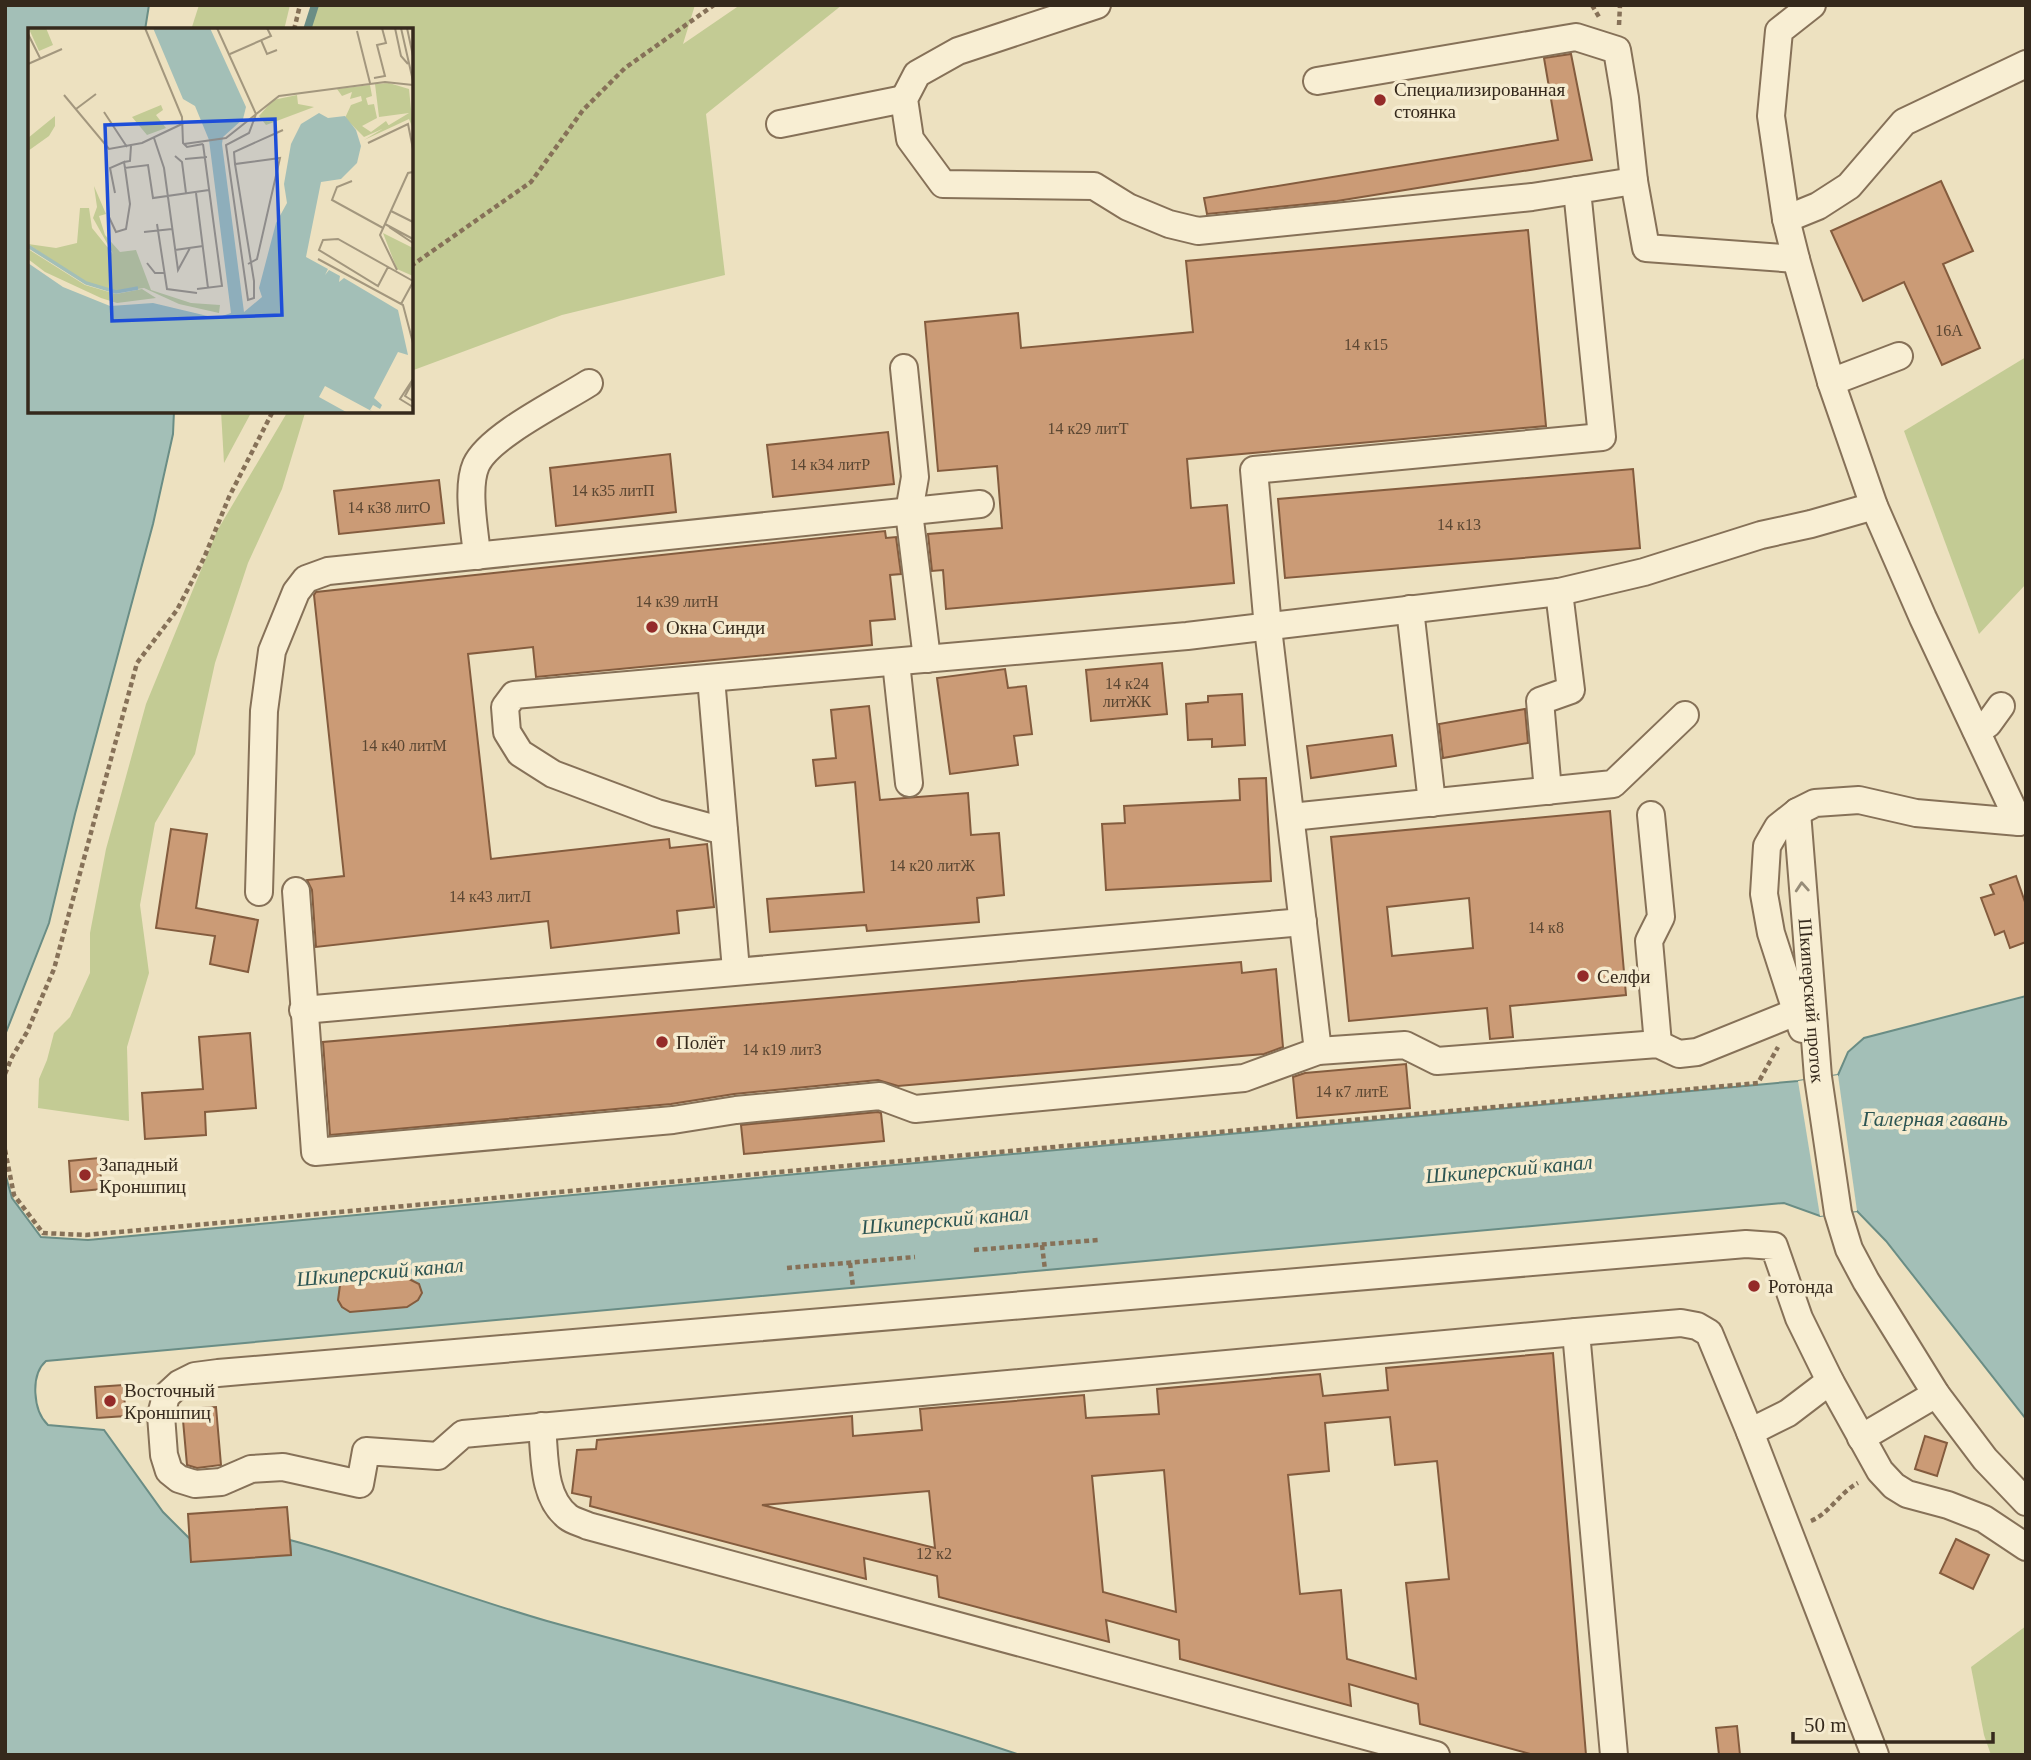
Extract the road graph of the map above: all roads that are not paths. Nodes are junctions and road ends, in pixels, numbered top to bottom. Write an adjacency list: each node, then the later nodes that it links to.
1 (1097, 5): 5 (street)
2 (1812, 5): 9 (street)
3 (2026, 64): 9 (street)
4 (1317, 81): 7 (street)
5 (904, 99): 6 (street); 8 (street)
6 (780, 124)
7 (1634, 181): 8 (street); 10 (street)
8 (1577, 190): 21 (street)
9 (1786, 219): 10 (street)
10 (1796, 259): 13 (street)
11 (1899, 356): 13 (street)
12 (904, 368): 17 (street)
13 (1831, 382): 16 (street)
14 (589, 383): 18 (street)
15 (980, 504): 17 (street)
16 (1874, 506): 19 (street); 27 (street)
17 (909, 512): 18 (street); 22 (street)
18 (477, 556): 37 (street)
19 (1559, 592): 20 (street); 29 (street)
20 (1410, 609): 21 (street); 30 (street)
21 (1268, 628): 22 (street); 33 (street)
22 (926, 659): 23 (street)
23 (896, 662): 24 (street); 28 (street)
24 (711, 678): 35 (street); 35 (street)
25 (2001, 706): 27 (street)
26 (1685, 715): 29 (street)
27 (1976, 730): 34 (street)
28 (909, 783)
29 (1548, 791): 30 (street)
30 (1432, 803): 33 (street)
31 (1797, 812): 34 (street); 41 (street, Шкиперский проток); 44 (street, Шкиперский проток, one-way to 31)
32 (1651, 815): 42 (street)
33 (1291, 817): 38 (street)
34 (2022, 821)
35 (724, 831): 39 (street)
36 (296, 891): 40 (street)
37 (259, 892)
38 (1303, 922): 39 (street); 43 (street)
39 (736, 970): 40 (street)
40 (303, 1010): 43 (street)
41 (1796, 1012): 42 (street); 44 (street, Шкиперский проток)
42 (1658, 1044): 43 (street)
43 (1318, 1051)
44 (1818, 1077): 47 (street)
45 (1576, 1332): 48 (street); 49 (street); 54 (street)
46 (1830, 1381): 48 (street); 49 (street); 50 (street)
47 (1936, 1394): 50 (street); 51 (street)
48 (542, 1426): 53 (street)
49 (1750, 1432): 55 (street)
50 (1861, 1438): 52 (street)
51 (2026, 1502)
52 (2026, 1547)
53 (1436, 1755)
54 (1614, 1755)
55 (1875, 1755)

